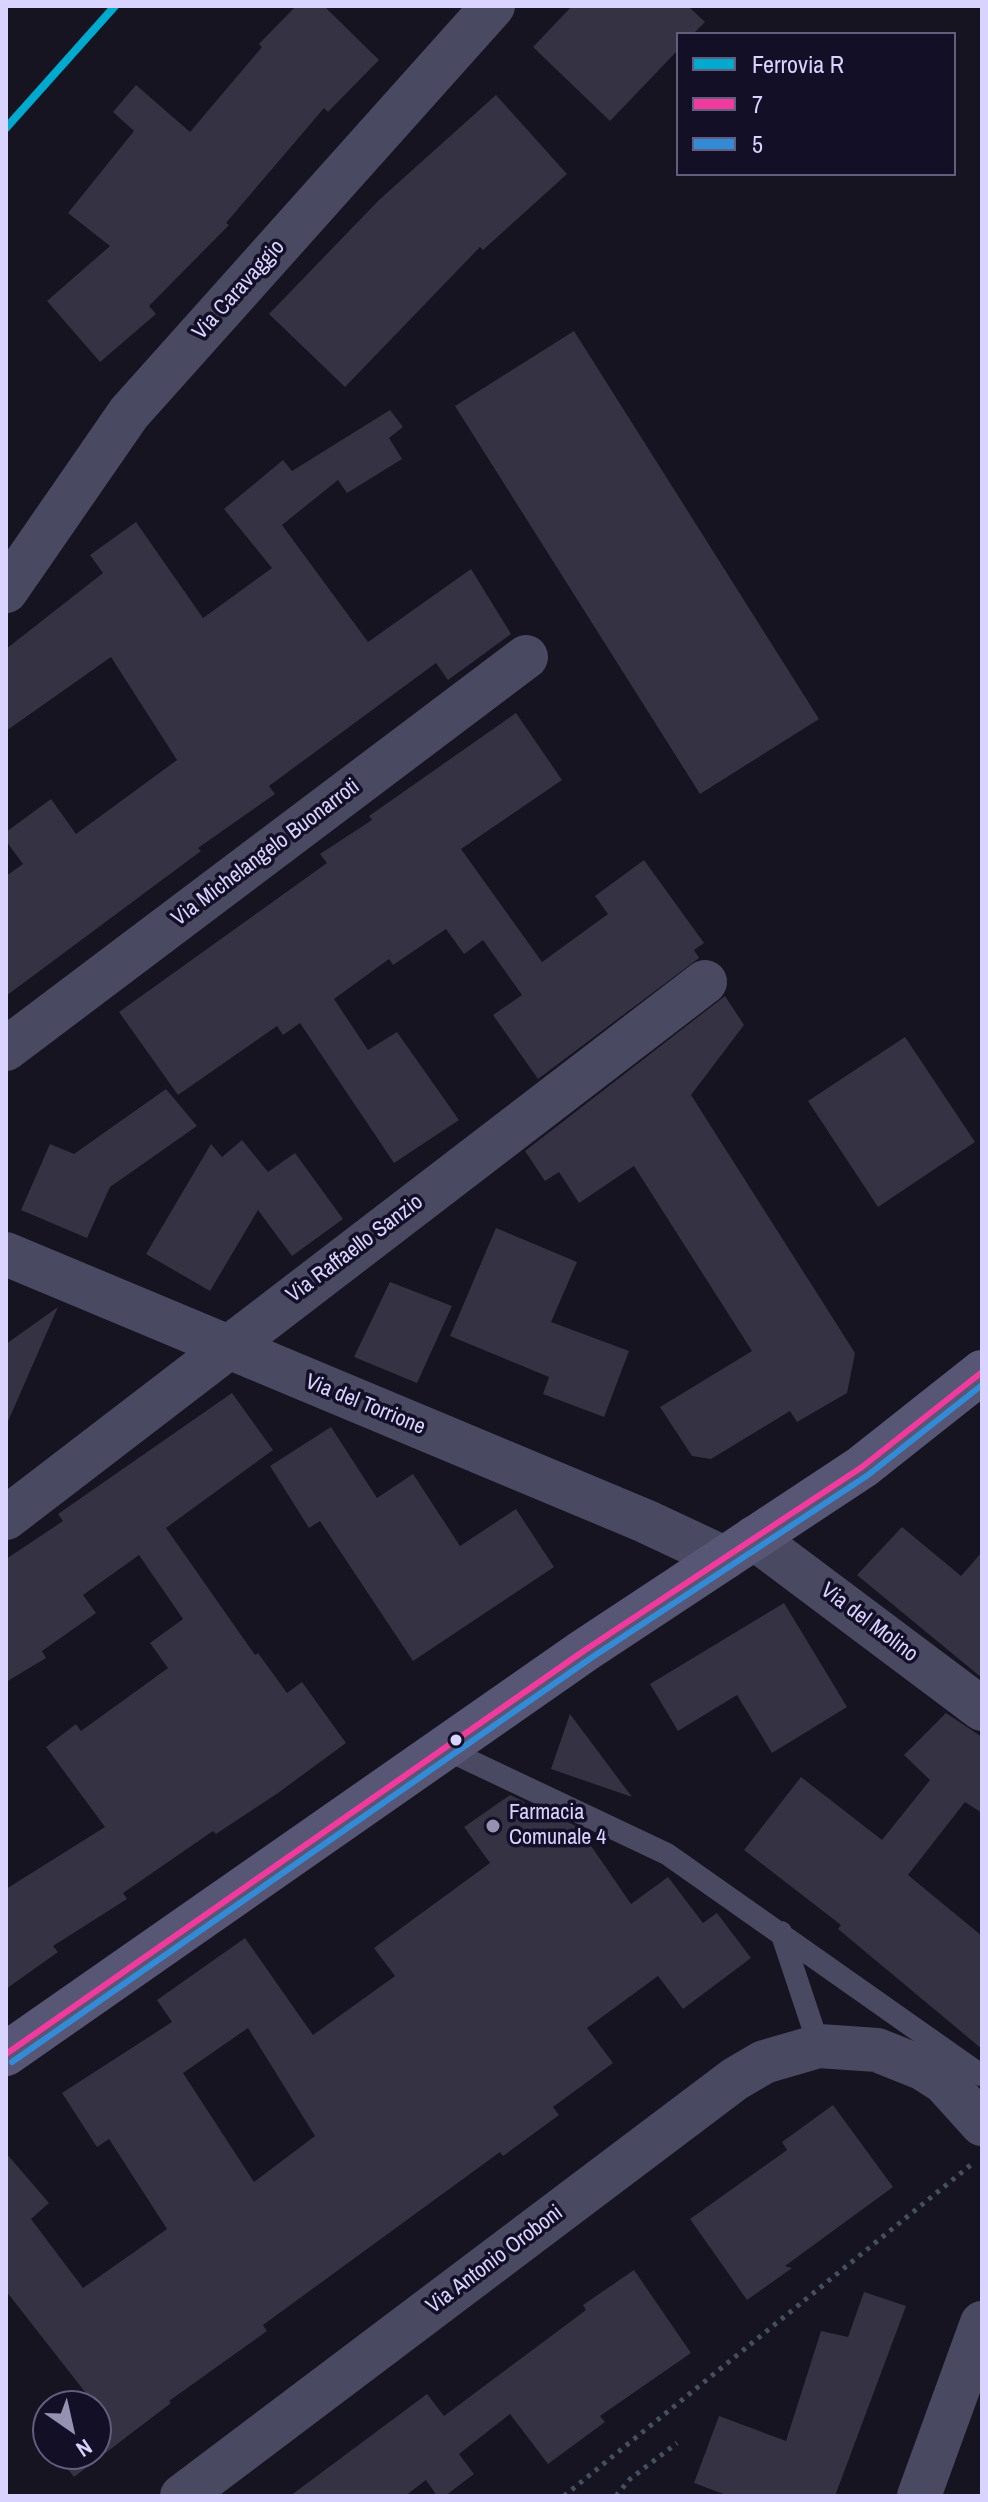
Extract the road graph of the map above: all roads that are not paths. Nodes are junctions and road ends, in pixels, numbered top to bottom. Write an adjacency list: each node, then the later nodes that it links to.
1 (493, 6): 2 (street, Via Caravaggio)
2 (6, 591)
3 (526, 657): 5 (street, Via Michelangelo Buonarroti)
4 (705, 982): 7 (street, Via Raffaello Sanzio)
5 (6, 1049)
6 (6, 1254): 7 (street, Via del Torrione)
7 (225, 1348): 9 (street, Via Raffaello Sanzio); 10 (street, Via del Torrione)
8 (982, 1372): 10 (main road)
9 (6, 1518)
10 (739, 1548): 11 (street, Via del Molino); 12 (main road)
11 (982, 1709)
12 (443, 1748): 13 (lane); 15 (main road)
13 (781, 1932): 14 (lane); 16 (lane)
14 (819, 2046): 17 (street); 19 (street, Via Antonio Oroboni)
15 (6, 2054)
16 (981, 2075)
17 (982, 2124)
18 (982, 2323): 20 (street)
19 (182, 2496)
20 (919, 2496)

